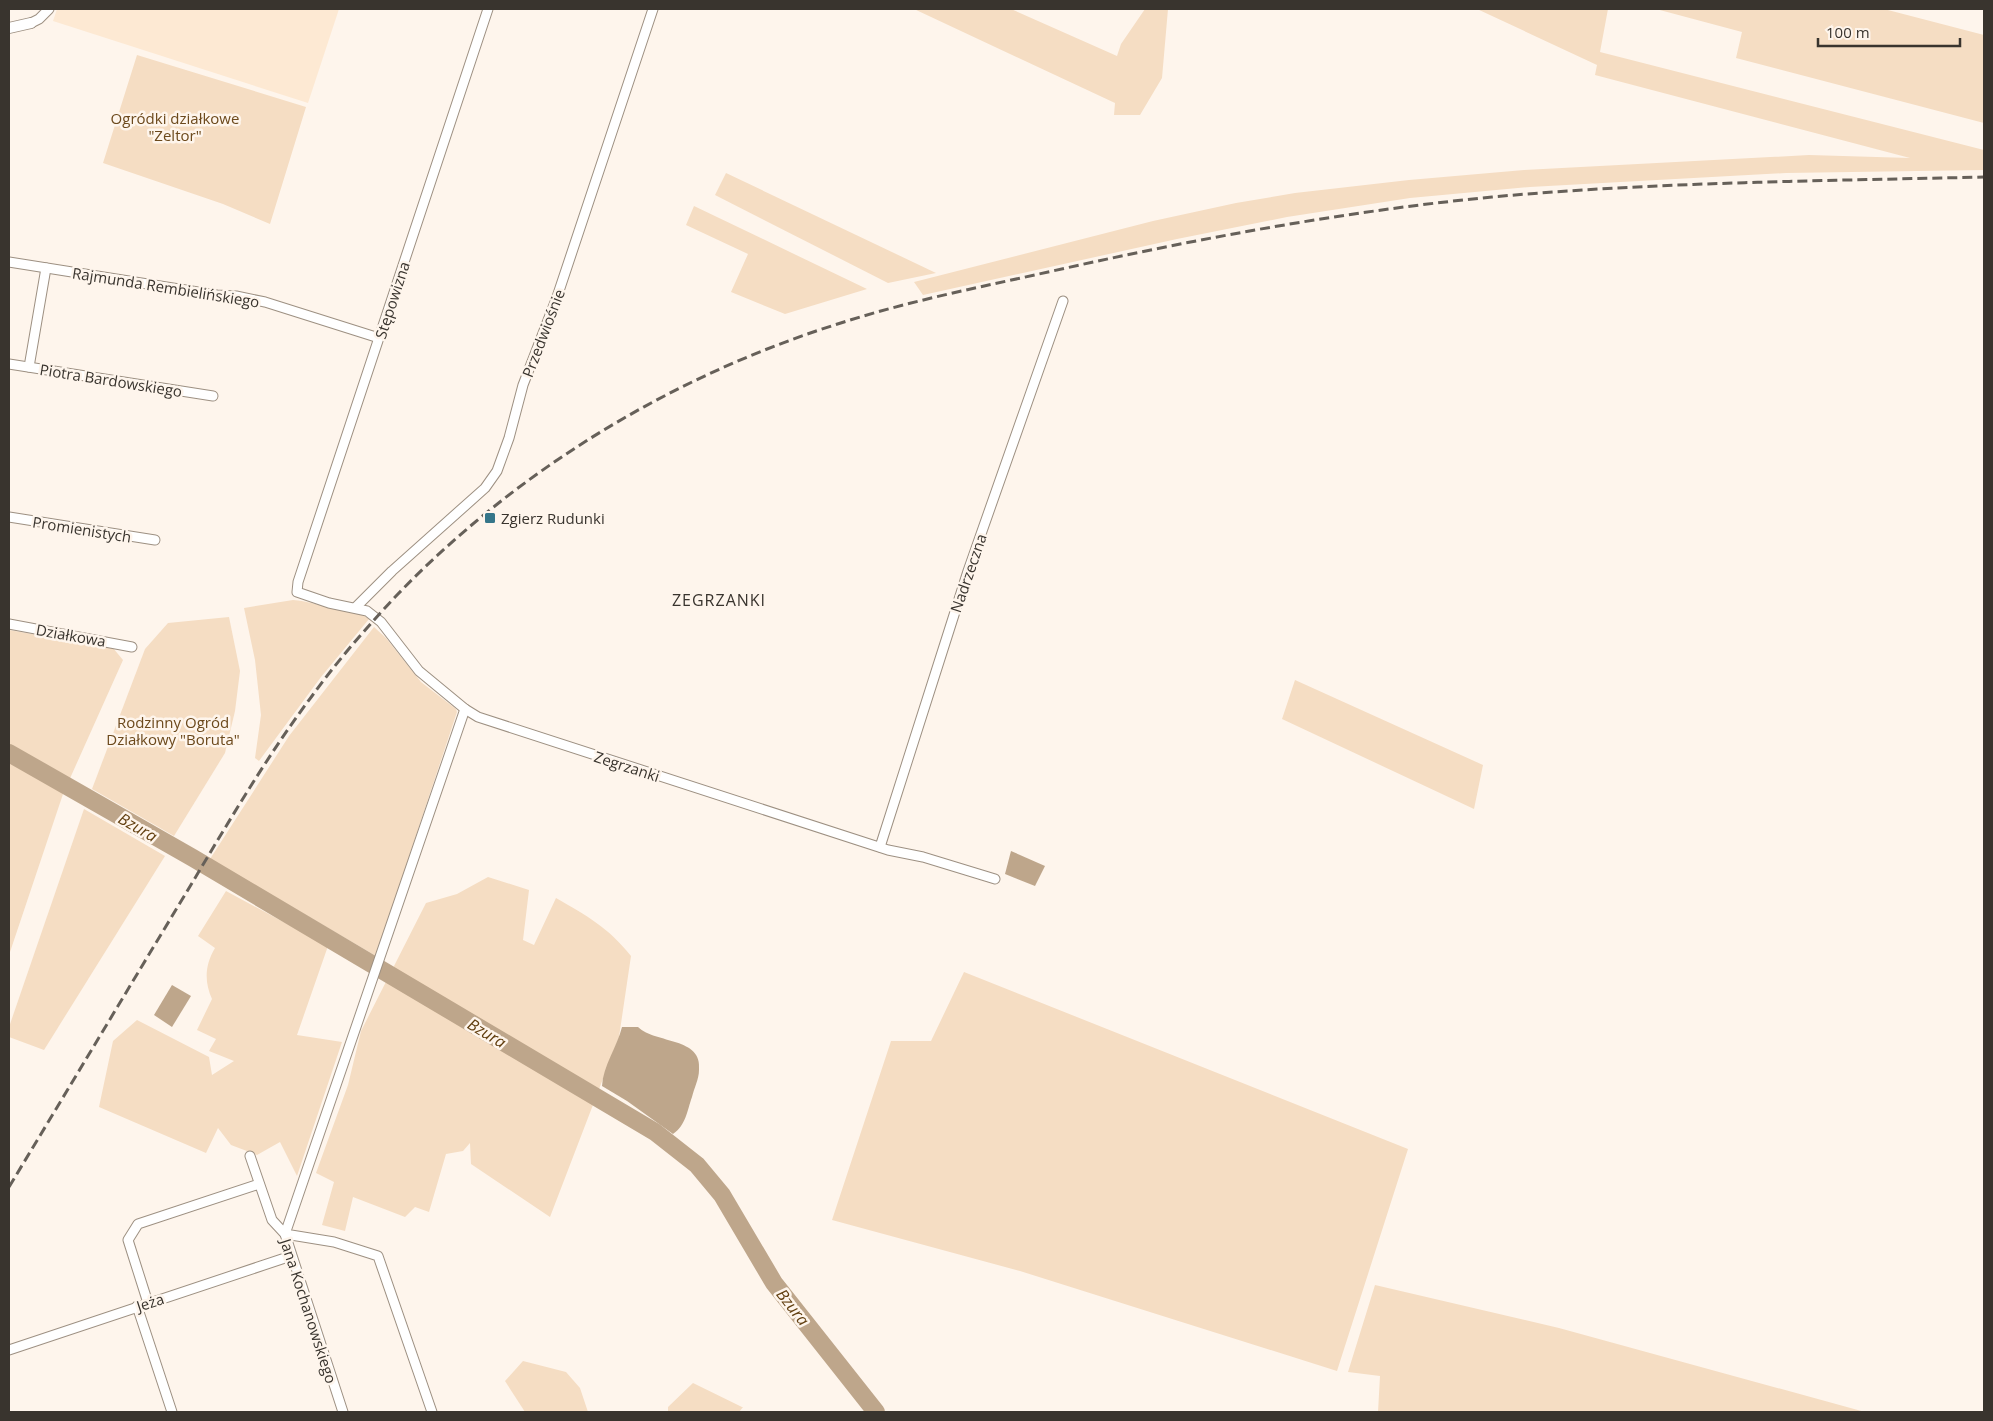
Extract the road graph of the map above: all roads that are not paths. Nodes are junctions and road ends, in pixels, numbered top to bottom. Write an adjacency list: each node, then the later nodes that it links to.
1 (49, 9): 4 (street)
2 (488, 9): 9 (street, Stępowizna)
3 (653, 9): 16 (street, Przedwiośnie)
4 (31, 24): 5 (street)
5 (9, 28)
6 (9, 262): 7 (street, Rajmunda Rembielińskiego)
7 (46, 268): 9 (street, Rajmunda Rembielińskiego); 11 (street)
8 (1063, 301): 20 (street, Nadrzeczna)
9 (380, 338): 15 (street, Stępowizna)
10 (9, 364): 11 (street, Piotra Bardowskiego)
11 (28, 367): 12 (street, Piotra Bardowskiego)
12 (213, 396)
13 (9, 517): 14 (street, Promienistych)
14 (155, 540)
15 (297, 592): 16 (street, Zegrzanki)
16 (356, 607): 19 (street, Zegrzanki)
17 (9, 624): 18 (street, Działkowa)
18 (132, 647)
19 (464, 709): 20 (street, Zegrzanki); 24 (street)
20 (880, 847): 21 (street, Zegrzanki)
21 (995, 879)
22 (250, 1156): 23 (street, Jana Kochanowskiego)
23 (259, 1184): 24 (street, Jana Kochanowskiego); 26 (street)
24 (285, 1234): 25 (street, Jana Kochanowskiego); 31 (street)
25 (292, 1256): 26 (street, Jeża); 30 (street, Jana Kochanowskiego)
26 (148, 1303): 27 (street, Jeża)
27 (137, 1306): 28 (street, Jeża); 29 (street)
28 (9, 1350)
29 (172, 1412)
30 (343, 1412)
31 (432, 1412)

